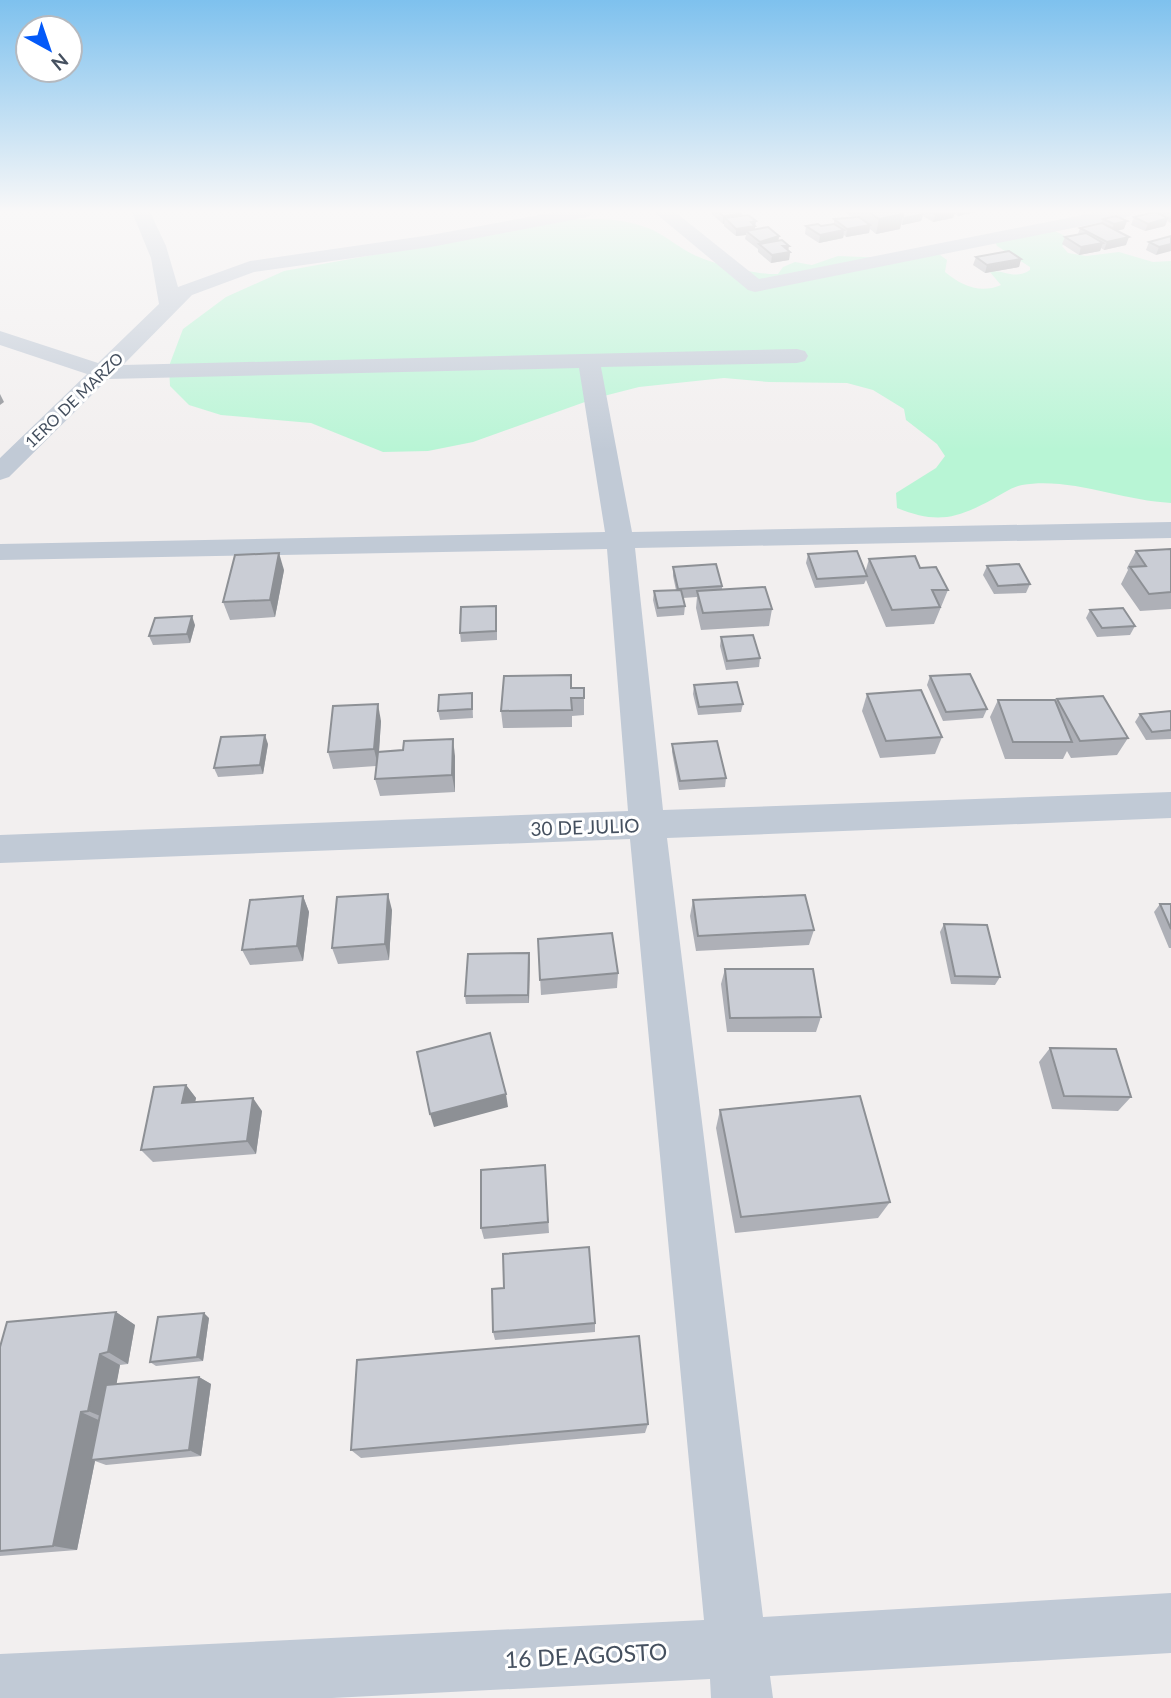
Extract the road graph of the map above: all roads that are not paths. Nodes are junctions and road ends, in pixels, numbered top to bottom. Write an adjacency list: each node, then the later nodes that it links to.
1 (169, 291): 3 (street)
2 (185, 291): 3 (street, 1ERO DE MARZO)
3 (170, 306): 7 (street, 1ERO DE MARZO)
4 (0, 338): 7 (street)
5 (797, 356): 6 (street)
6 (589, 360): 7 (street); 10 (street)
7 (102, 372): 8 (street, 1ERO DE MARZO)
8 (0, 472)
9 (1171, 530): 10 (street)
10 (620, 541): 11 (street); 13 (street)
11 (0, 552)
12 (1171, 805): 13 (street, 30 DE JULIO)
13 (647, 825): 14 (street, 30 DE JULIO); 16 (street)
14 (0, 849)
15 (1171, 1623): 16 (street, 16 DE AGOSTO)
16 (739, 1673): 17 (street, 16 DE AGOSTO)
17 (0, 1684)

